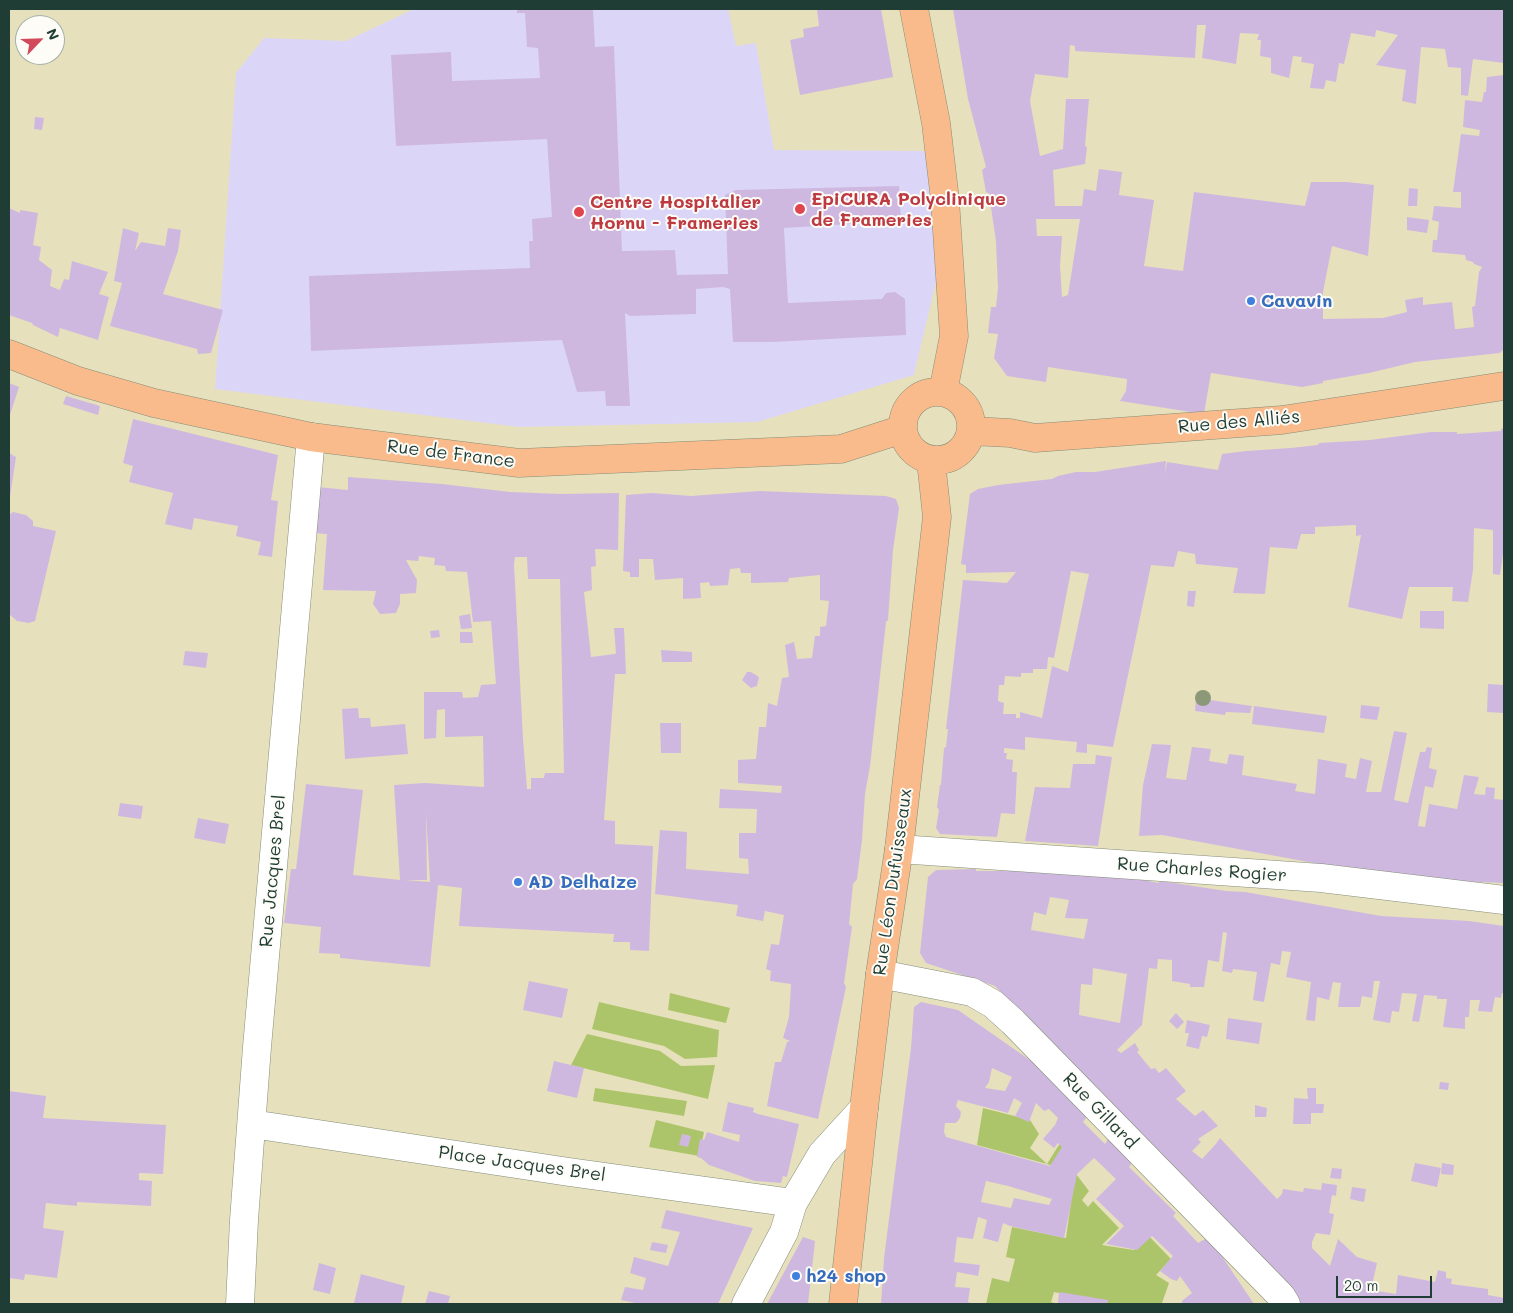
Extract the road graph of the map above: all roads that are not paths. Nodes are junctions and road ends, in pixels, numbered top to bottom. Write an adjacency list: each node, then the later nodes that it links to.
1 (914, 9): 4 (main road)
2 (9, 354): 7 (main road, Rue de France)
3 (1504, 386): 6 (main road, Rue des Alliés)
4 (943, 392): 5 (main road); 6 (main road)
5 (903, 429): 7 (main road, Rue de France); 8 (main road)
6 (972, 431): 8 (main road)
7 (311, 437): 13 (street, Rue Jacques Brel)
8 (931, 461): 9 (main road, Rue Léon Dufuisseaux)
9 (899, 849): 10 (street, Rue Charles Rogier); 11 (main road, Rue Léon Dufuisseaux)
10 (1504, 900)
11 (880, 974): 12 (main road, Rue Léon Dufuisseaux); 18 (street, Rue Gillard)
12 (864, 1108): 14 (street); 17 (main road, Rue Léon Dufuisseaux)
13 (252, 1124): 14 (street, Place Jacques Brel); 15 (street, Rue Jacques Brel)
14 (793, 1203): 16 (street)
15 (240, 1304)
16 (746, 1304)
17 (843, 1304)
18 (1286, 1304)

